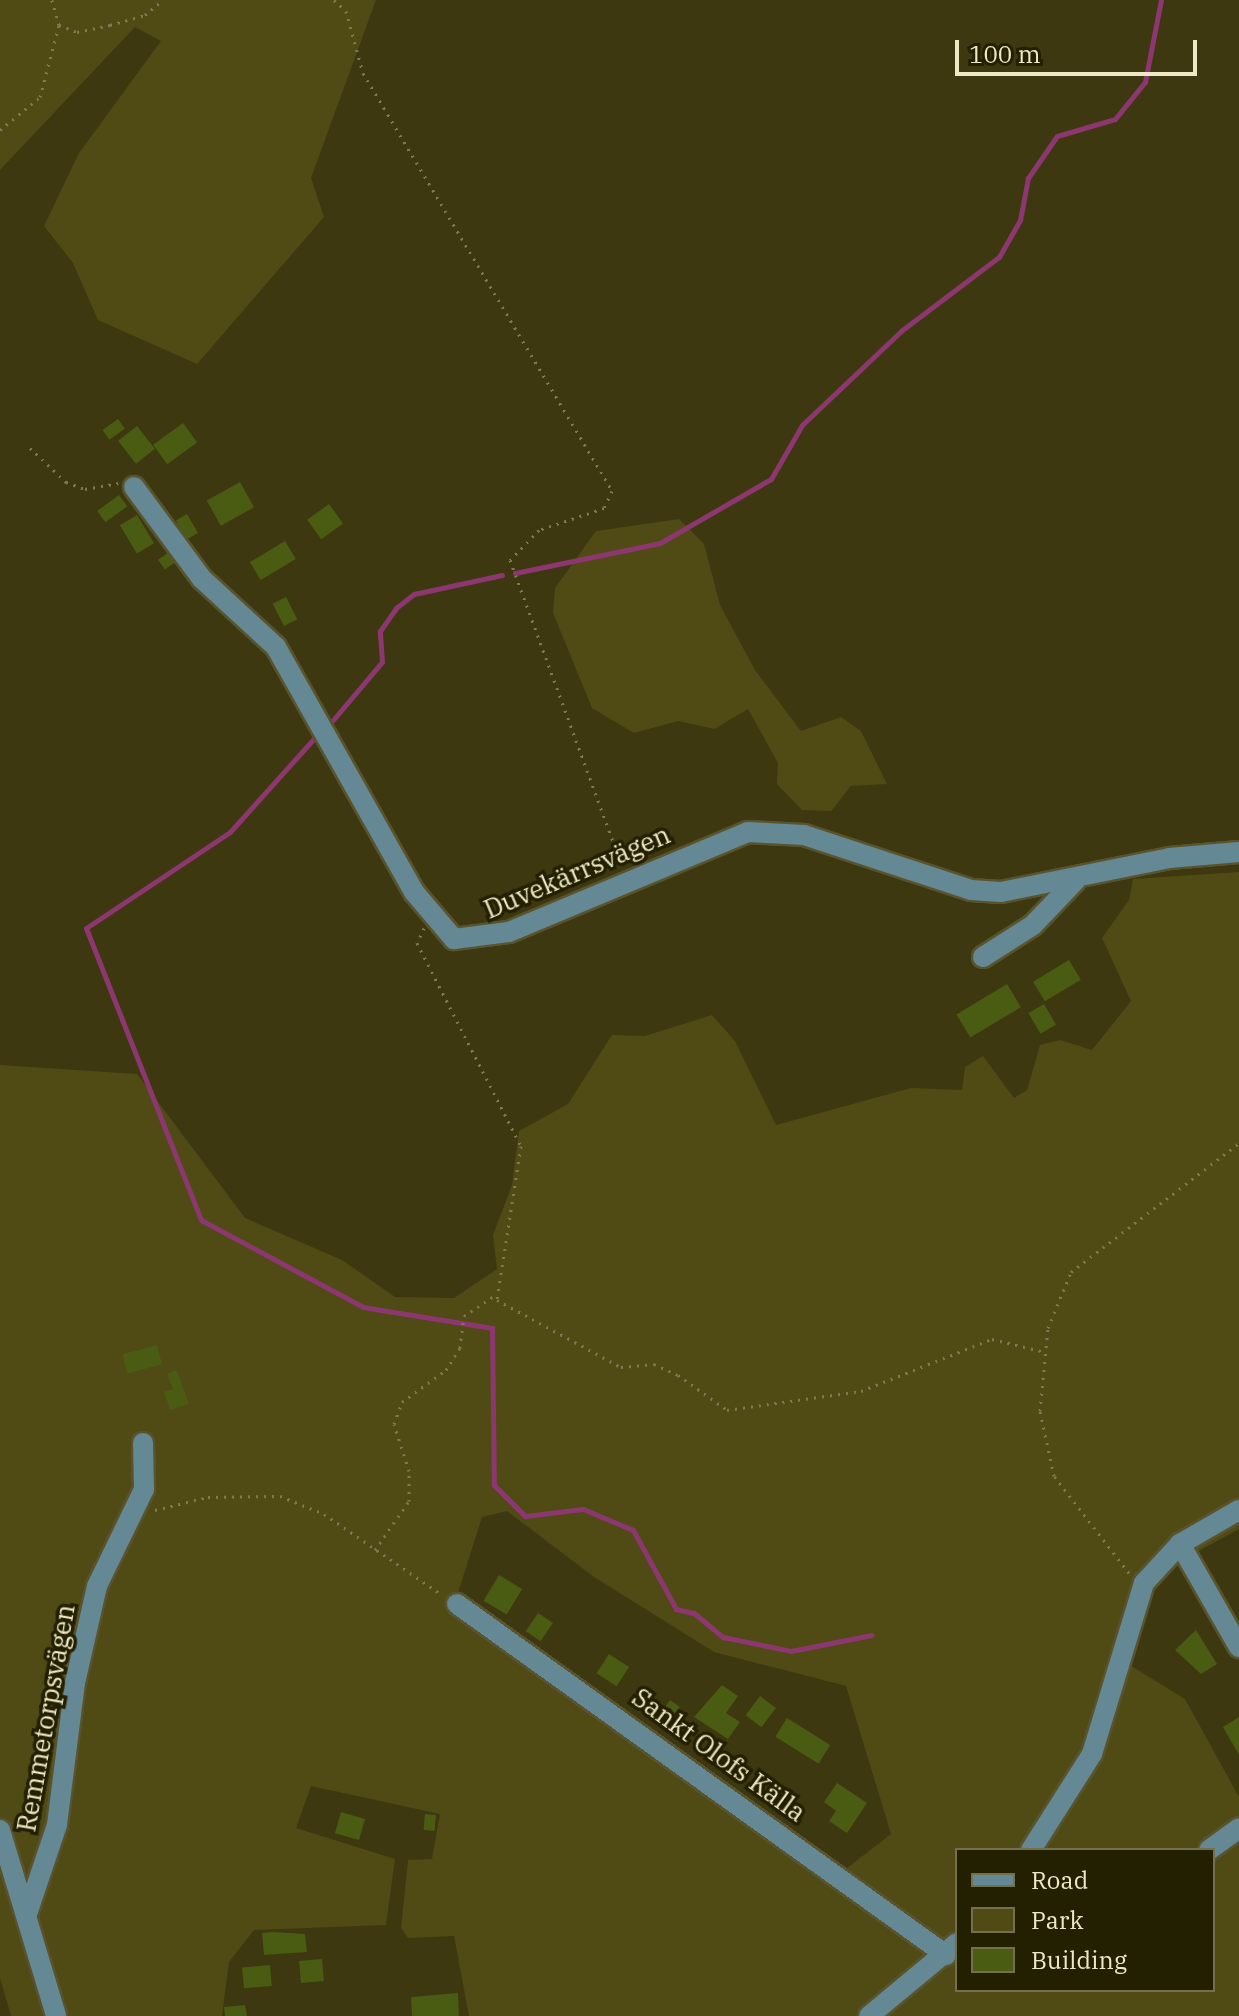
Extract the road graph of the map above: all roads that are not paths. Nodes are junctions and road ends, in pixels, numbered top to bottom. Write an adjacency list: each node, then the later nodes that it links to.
1 (134, 487): 3 (street, Duvekärrsvägen)
2 (1239, 852): 3 (street, Duvekärrsvägen)
3 (1075, 881): 4 (street)
4 (983, 957)
5 (143, 1443): 14 (street, Remmetorpsvägen)
6 (1239, 1510): 7 (street)
7 (1180, 1544): 9 (street); 12 (street)
8 (457, 1604): 15 (street, Sankt Olofs Källa)
9 (1239, 1647)
10 (1239, 1828): 13 (street)
11 (0, 1830): 14 (street, Remmetorpsvägen)
12 (1032, 1848)
13 (1212, 1848)
14 (27, 1914): 16 (street, Remmetorpsvägen)
15 (952, 1949): 17 (street)
16 (56, 2016)
17 (869, 2016)

